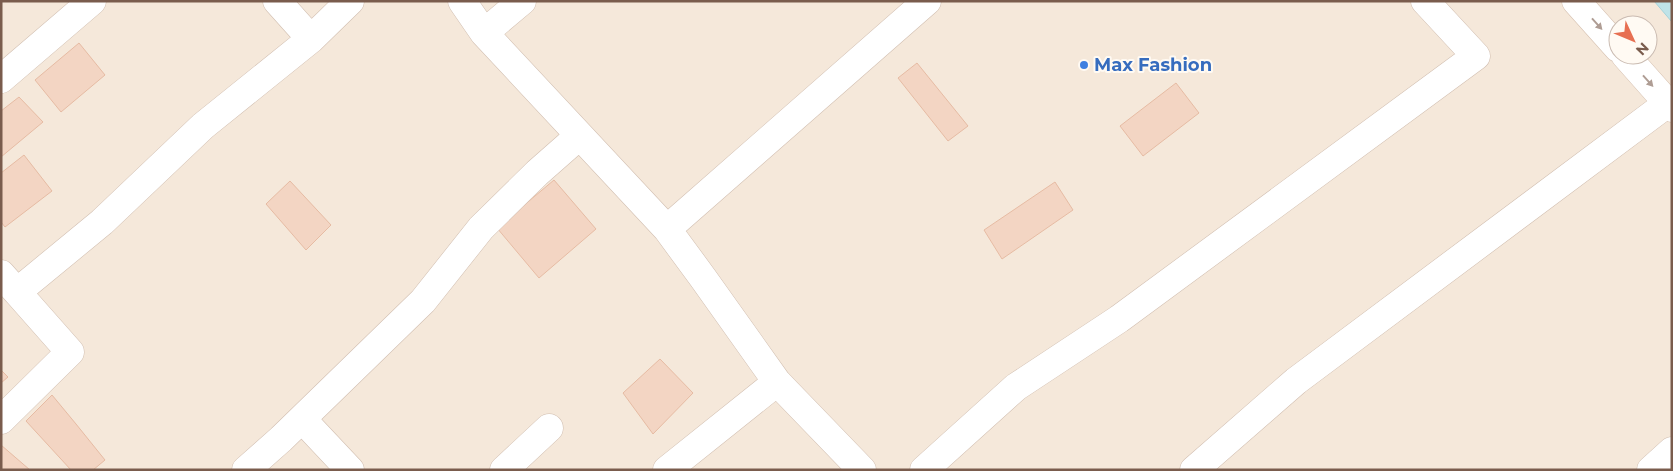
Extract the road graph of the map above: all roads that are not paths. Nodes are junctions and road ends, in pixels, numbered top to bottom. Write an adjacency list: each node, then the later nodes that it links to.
1 (92, 1): 13 (street)
2 (277, 1): 11 (street)
3 (350, 1): 11 (street)
4 (462, 1): 9 (street)
5 (522, 1): 9 (street)
6 (927, 1): 16 (street)
7 (1425, 1): 28 (street)
8 (1576, 1): 10 (street, one-way to 10)
9 (484, 33): 15 (street)
10 (1608, 37)
11 (311, 39): 17 (street)
12 (1634, 65): 14 (street, one-way to 14)
13 (1, 79)
14 (1670, 105): 29 (street)
15 (579, 136): 16 (street); 19 (street)
16 (666, 230): 18 (street)
17 (9, 283): 20 (street)
18 (777, 382): 26 (street); 27 (street)
19 (302, 419): 23 (street); 24 (street)
20 (1, 420)
21 (549, 428): 25 (street)
22 (1672, 451): 30 (street)
23 (246, 470)
24 (350, 470)
25 (504, 470)
26 (667, 470)
27 (862, 470)
28 (924, 470)
29 (1194, 470)
30 (1651, 470)

